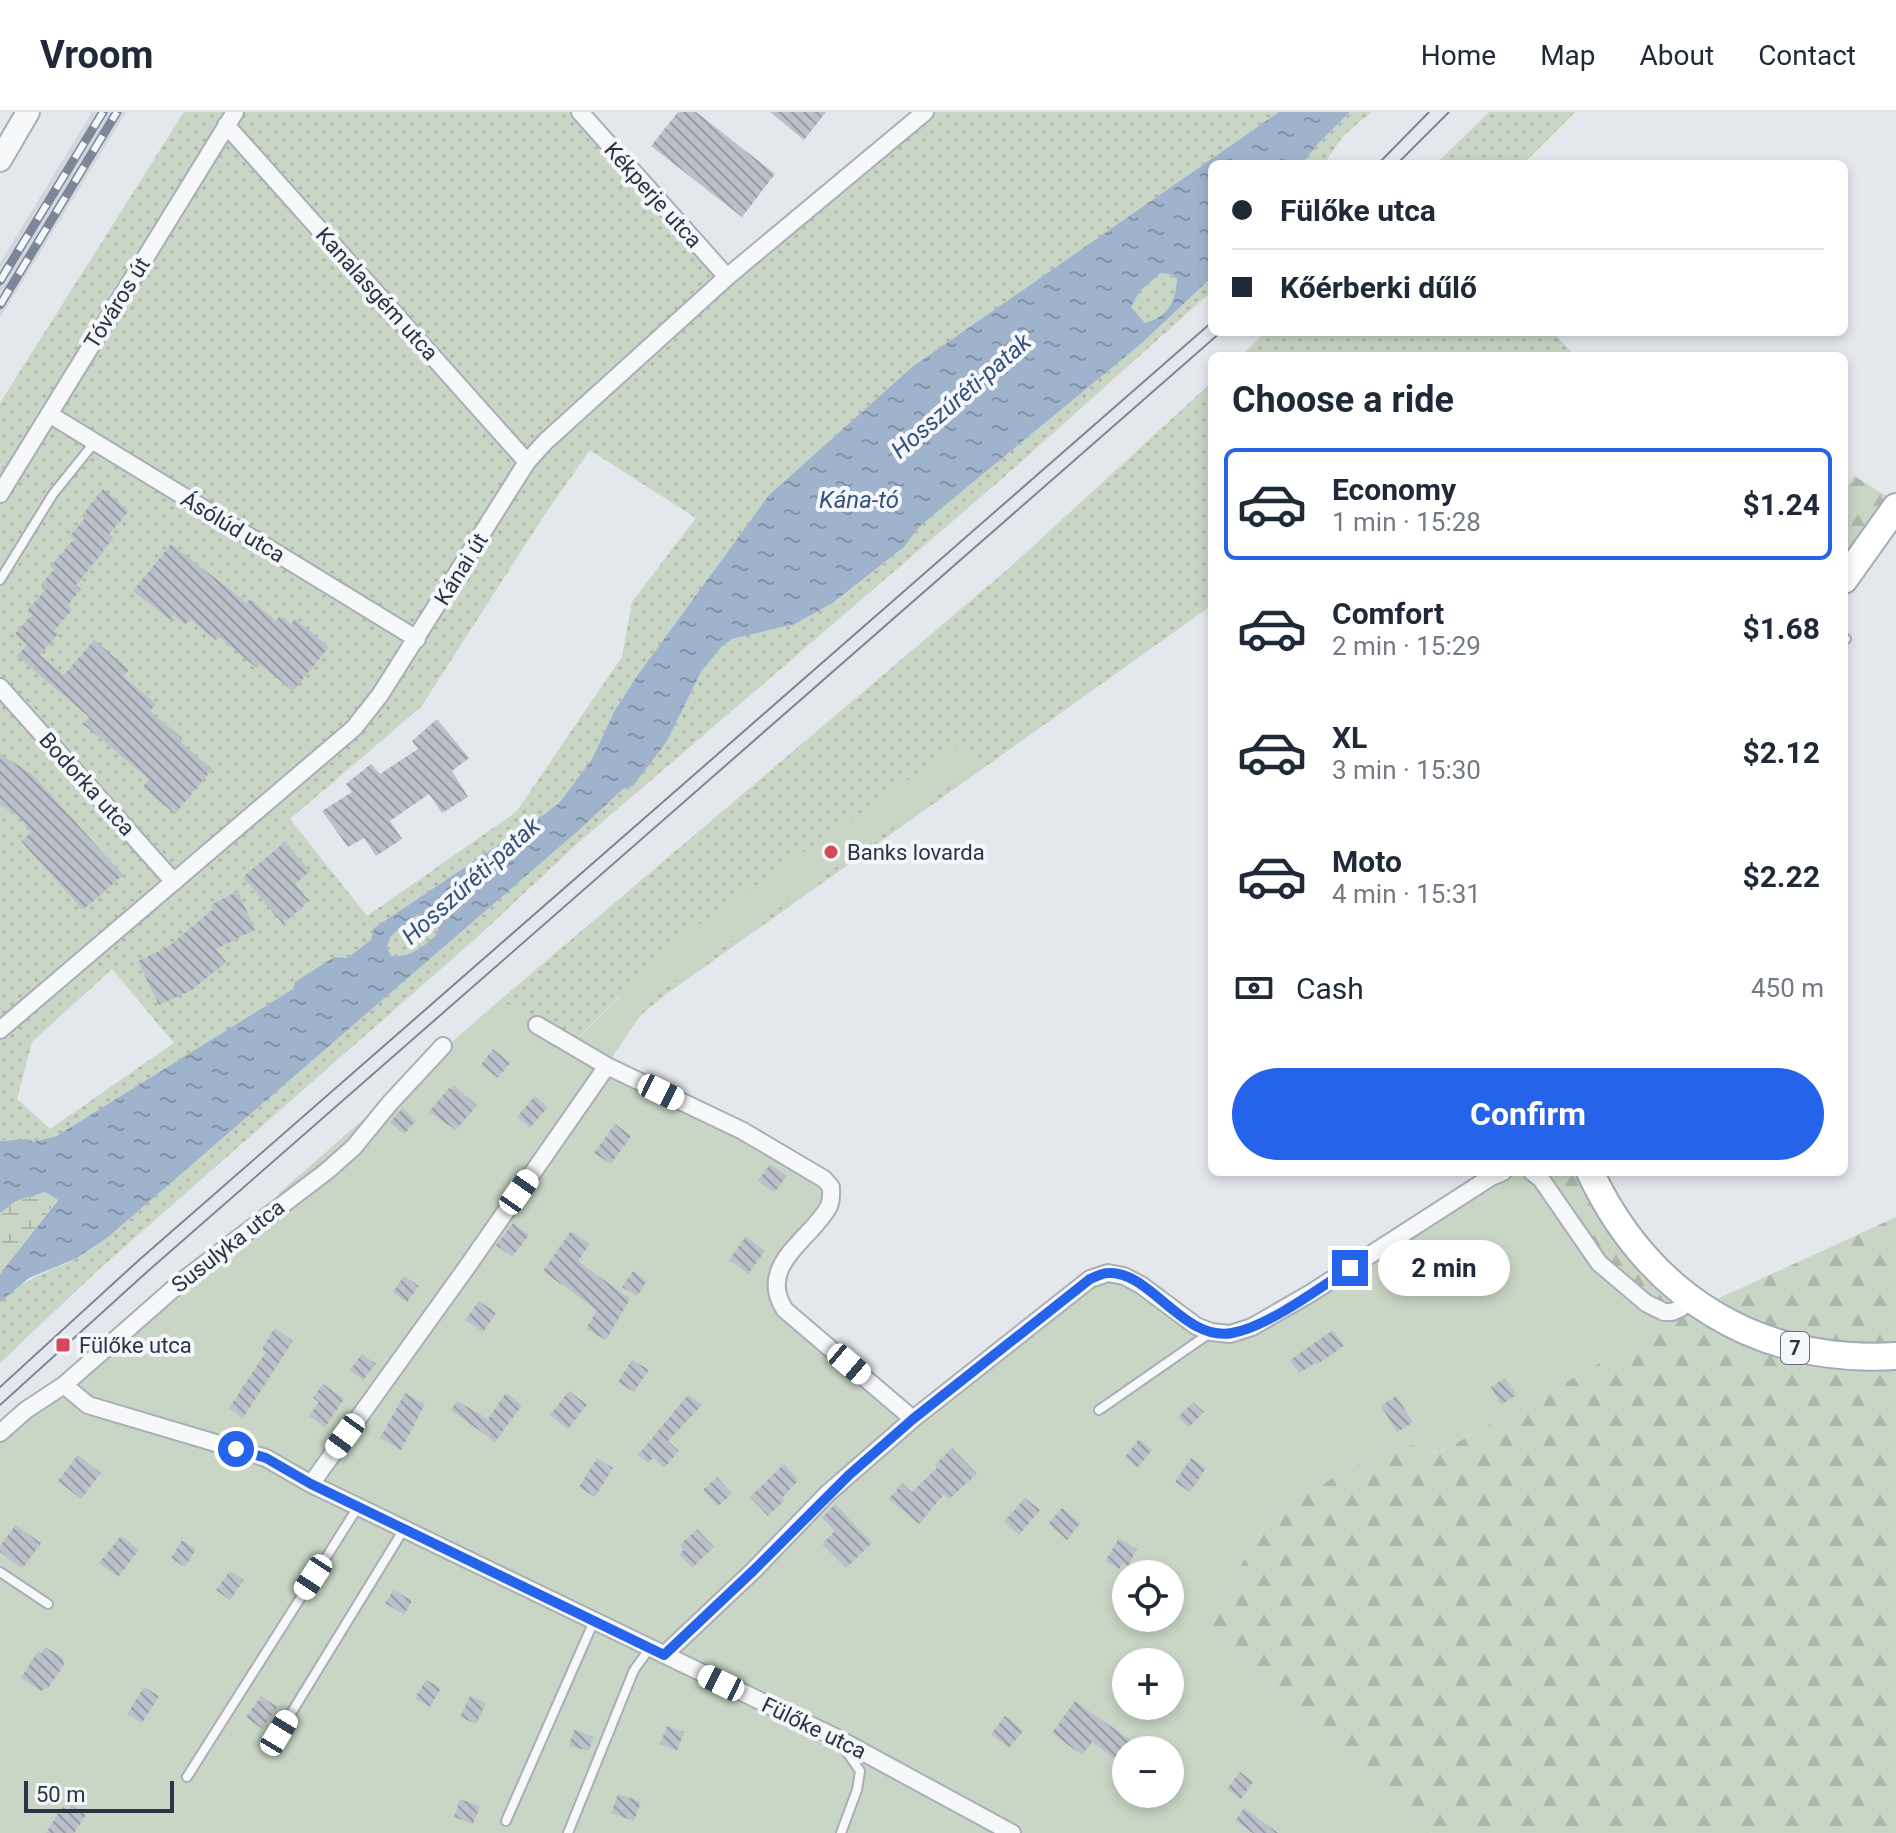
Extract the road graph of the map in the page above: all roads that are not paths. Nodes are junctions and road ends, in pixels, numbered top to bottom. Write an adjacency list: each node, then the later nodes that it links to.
1 (28, 112): 5 (street)
2 (580, 112): 6 (street, Kékperje utca)
3 (925, 112): 6 (street, Kánai út)
4 (230, 119): 7 (street, Tóváros út); 9 (street, Kanalasgém utca)
5 (0, 160)
6 (727, 277): 9 (street, Kánai út)
7 (49, 414): 8 (street, Ásólúd utca); 10 (street, Tóváros út)
8 (95, 442): 13 (lane); 14 (street, Ásólúd utca)
9 (527, 462): 14 (street, Kánai út)
10 (0, 494)
11 (1896, 507): 12 (main road)
12 (1848, 574)
13 (0, 580)
14 (417, 639): 16 (street, Kánai út)
15 (0, 687): 16 (street, Bodorka utca)
16 (174, 882): 18 (street, Kánai út)
17 (537, 1025): 20 (street)
18 (0, 1030)
19 (443, 1046): 27 (street, Susulyka utca)
20 (607, 1066): 29 (street); 31 (street)
21 (1493, 1176): 25 (street)
22 (1537, 1176): 24 (street)
23 (1592, 1176): 24 (main road, 7)
24 (1690, 1298): 26 (main road, 7)
25 (1211, 1332): 28 (lane); 29 (street)
26 (1896, 1356)
27 (64, 1385): 30 (street, Susulyka utca); 31 (street, Fülőke utca)
28 (1099, 1410)
29 (913, 1419): 37 (street)
30 (0, 1433)
31 (311, 1484): 32 (street, Fülőke utca)
32 (358, 1507): 33 (street, Fülőke utca); 40 (lane)
33 (404, 1529): 36 (street, Fülőke utca); 38 (lane)
34 (0, 1572): 35 (lane)
35 (48, 1604)
36 (594, 1621): 37 (street, Fülőke utca); 41 (lane)
37 (657, 1651): 39 (street, Fülőke utca); 42 (lane)
38 (279, 1733)
39 (837, 1738): 43 (lane); 44 (street, Fülőke utca)
40 (187, 1777)
41 (506, 1821)
42 (568, 1833)
43 (841, 1833)
44 (1012, 1833)

